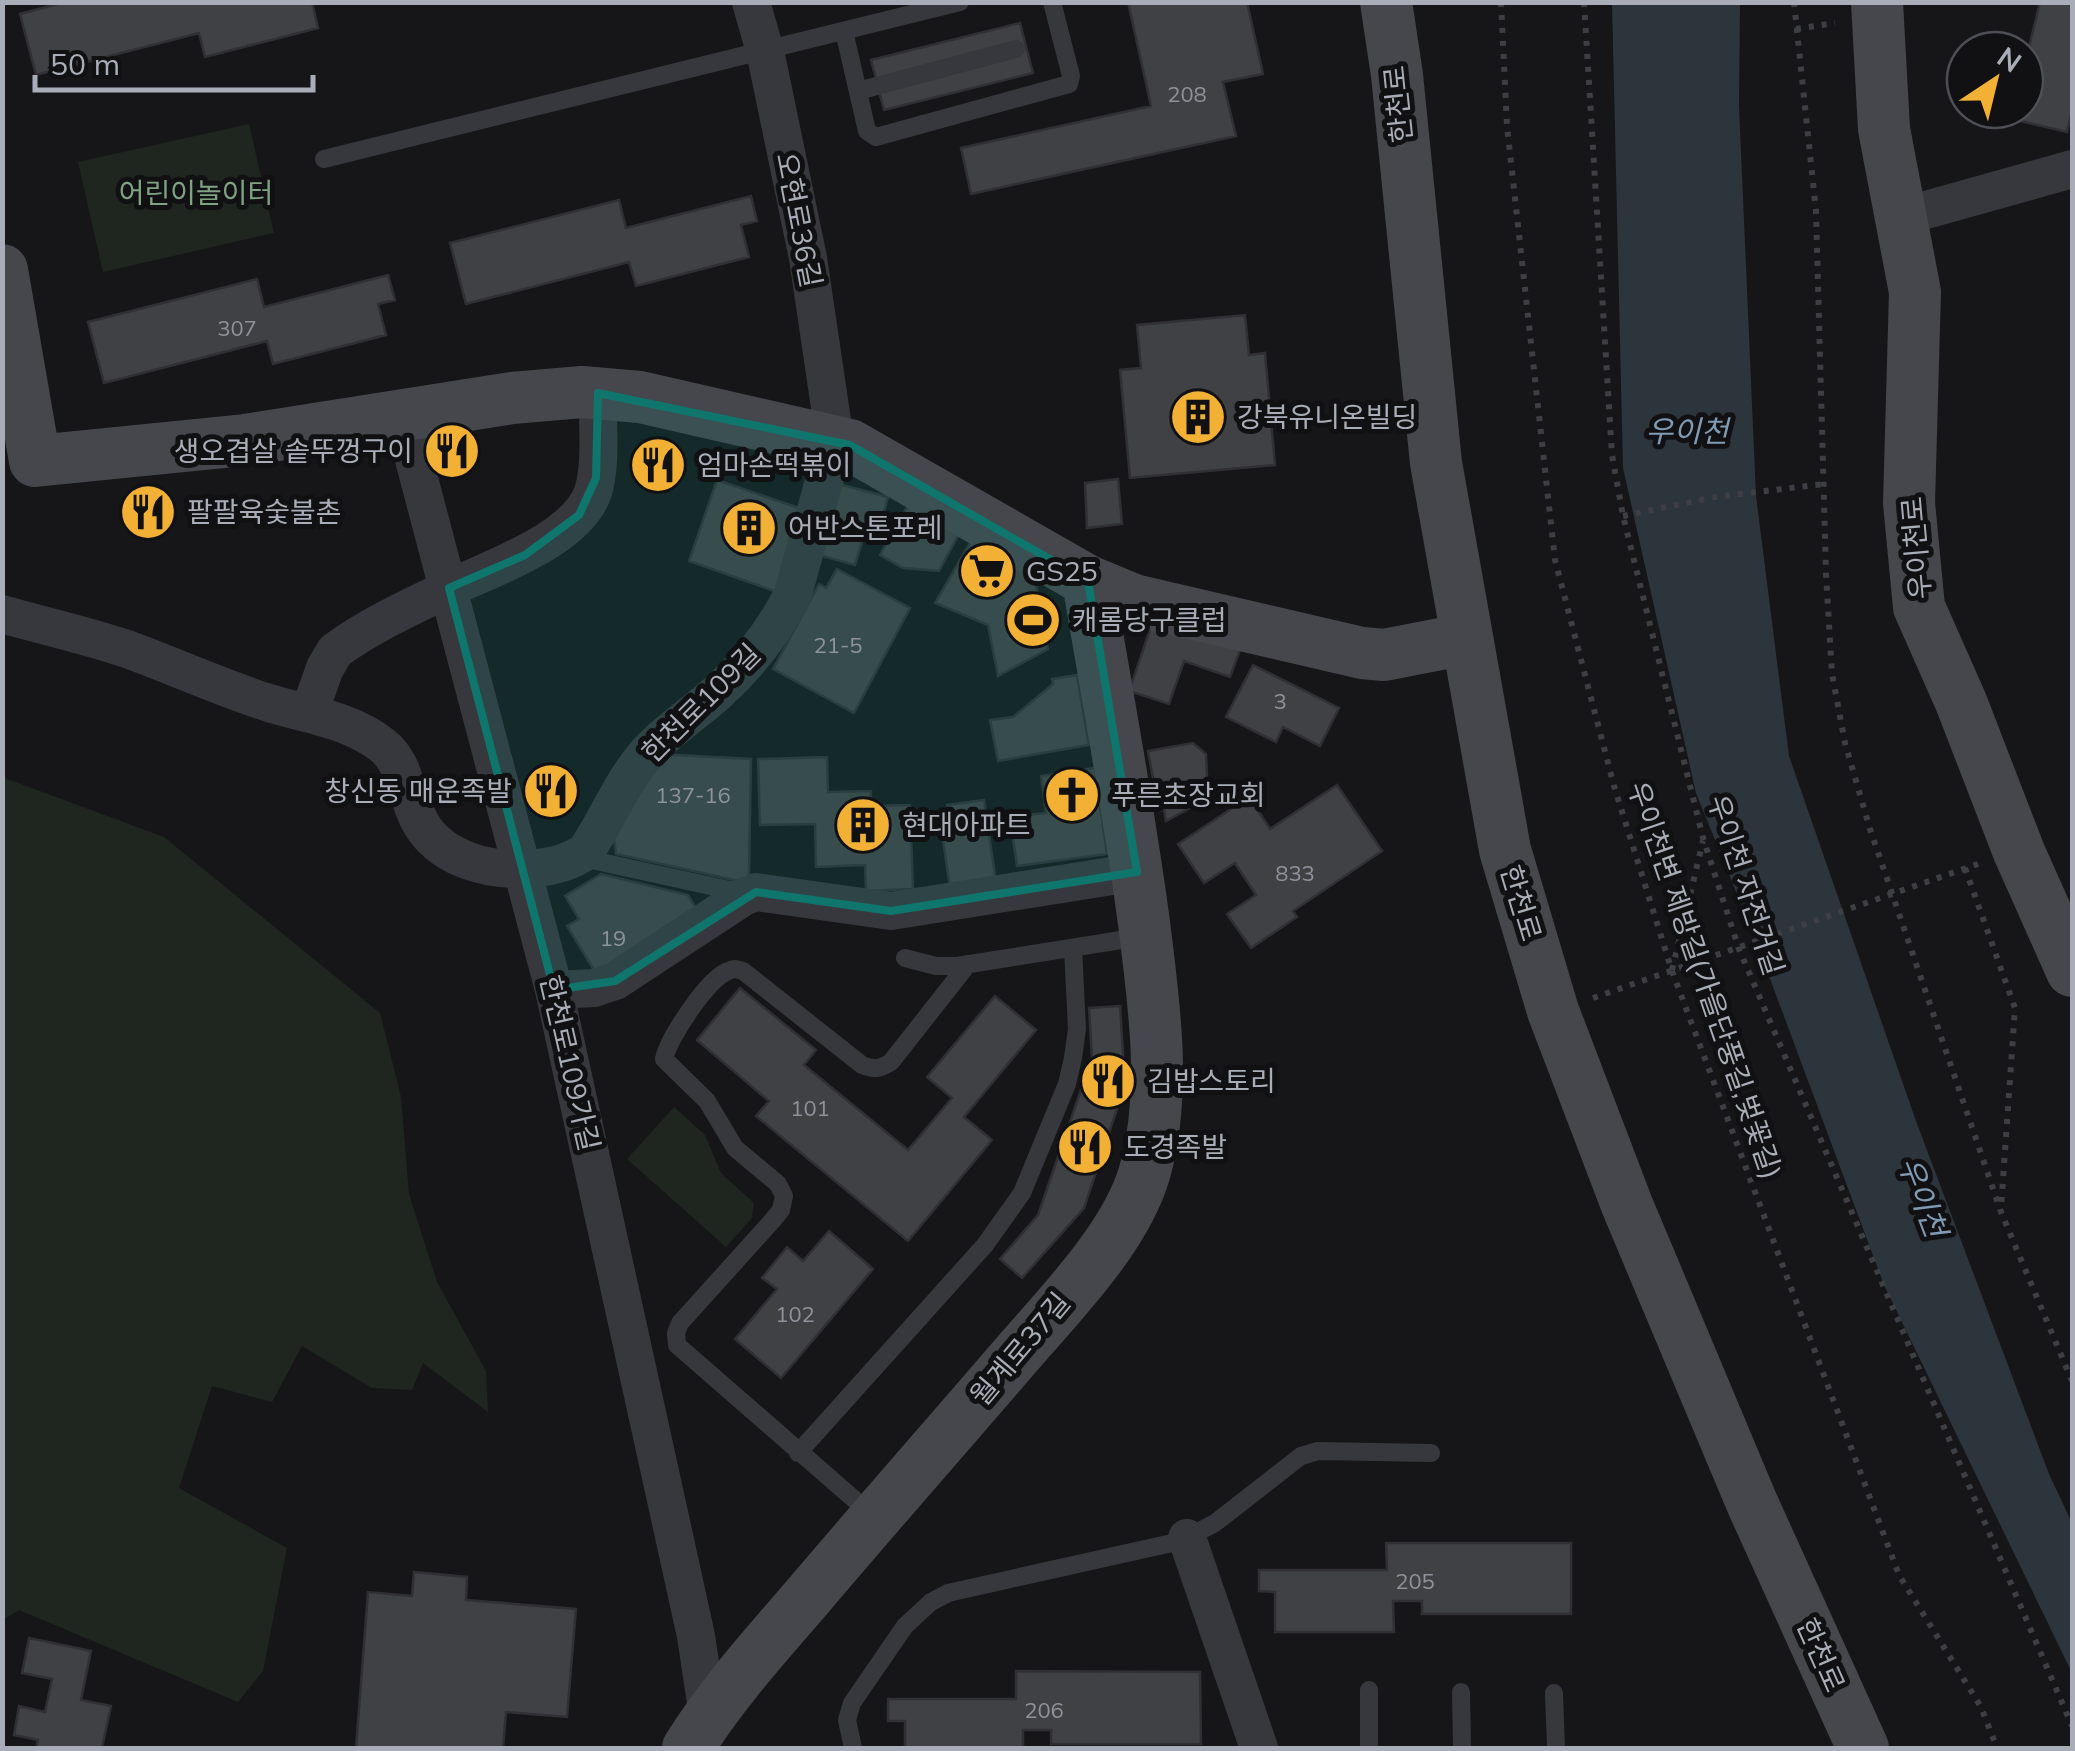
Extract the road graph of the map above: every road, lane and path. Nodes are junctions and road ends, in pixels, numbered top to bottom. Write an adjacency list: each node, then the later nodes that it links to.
1 (752, 2): 11 (street, 오현로36길)
2 (960, 2): 9 (lane)
3 (1052, 2): 12 (lane)
4 (1386, 2): 26 (street, 한천로)
5 (1501, 2): 38 (path, 우이천변 제방길(가을단풍길,벚꽃길))
6 (1584, 2): 22 (path, 우이천 자전거길)
7 (1794, 2): 21 (path)
8 (1877, 2): 15 (street, 우이천로)
9 (844, 31): 11 (lane); 12 (lane)
10 (1016, 49): 12 (lane)
11 (765, 50): 13 (lane); 19 (street, 오현로36길)
12 (858, 91)
13 (324, 159)
14 (2072, 169): 15 (street)
15 (1901, 217): 39 (street, 우이천로)
16 (2, 270): 20 (street)
17 (598, 392): 18 (street); 19 (street); 24 (street)
18 (404, 418): 20 (street); 24 (street, 한천로109가길)
19 (835, 440): 23 (street); 29 (street, 한천로109길)
20 (19, 462)
21 (1824, 484): 22 (path); 42 (path)
22 (1622, 516): 28 (path, 우이천 자전거길)
23 (1088, 581): 26 (street); 31 (street, 월계로37길)
24 (449, 588): 27 (street); 30 (street, 한천로109가길)
25 (2, 614): 27 (street)
26 (1466, 639): 41 (street, 한천로)
27 (309, 713): 30 (street)
28 (1703, 838): 35 (path, 우이천 자전거길); 38 (path)
29 (578, 857): 30 (street); 32 (lane)
30 (524, 870): 40 (street, 한천로109가길)
31 (1137, 872): 32 (street); 33 (street, 월계로37길)
32 (750, 894): 40 (street)
33 (1146, 936): 34 (lane); 46 (street, 월계로37길)
34 (1073, 948): 37 (lane); 45 (lane)
35 (1739, 948): 38 (path); 42 (path); 51 (path, 우이천 자전거길)
36 (905, 958): 37 (lane)
37 (968, 964): 45 (lane)
38 (1672, 971): 41 (path); 59 (path, 우이천변 제방길(가을단풍길,벚꽃길))
39 (2072, 971)
40 (554, 990): 52 (street, 한천로109가길)
41 (1554, 1011): 58 (street, 한천로)
42 (2001, 1212): 43 (path)
43 (2072, 1380)
44 (1431, 1453): 47 (lane)
45 (798, 1454): 46 (lane)
46 (875, 1518): 52 (street, 월계로37길)
47 (1187, 1538): 53 (lane); 54 (street)
48 (1369, 1690): 55 (lane)
49 (1461, 1692): 56 (lane)
50 (1554, 1693): 57 (lane)
51 (2072, 1726)
52 (698, 1732)
53 (853, 1748)
54 (1258, 1748)
55 (1369, 1748)
56 (1462, 1748)
57 (1556, 1748)
58 (1863, 1748)
59 (1997, 1748)

